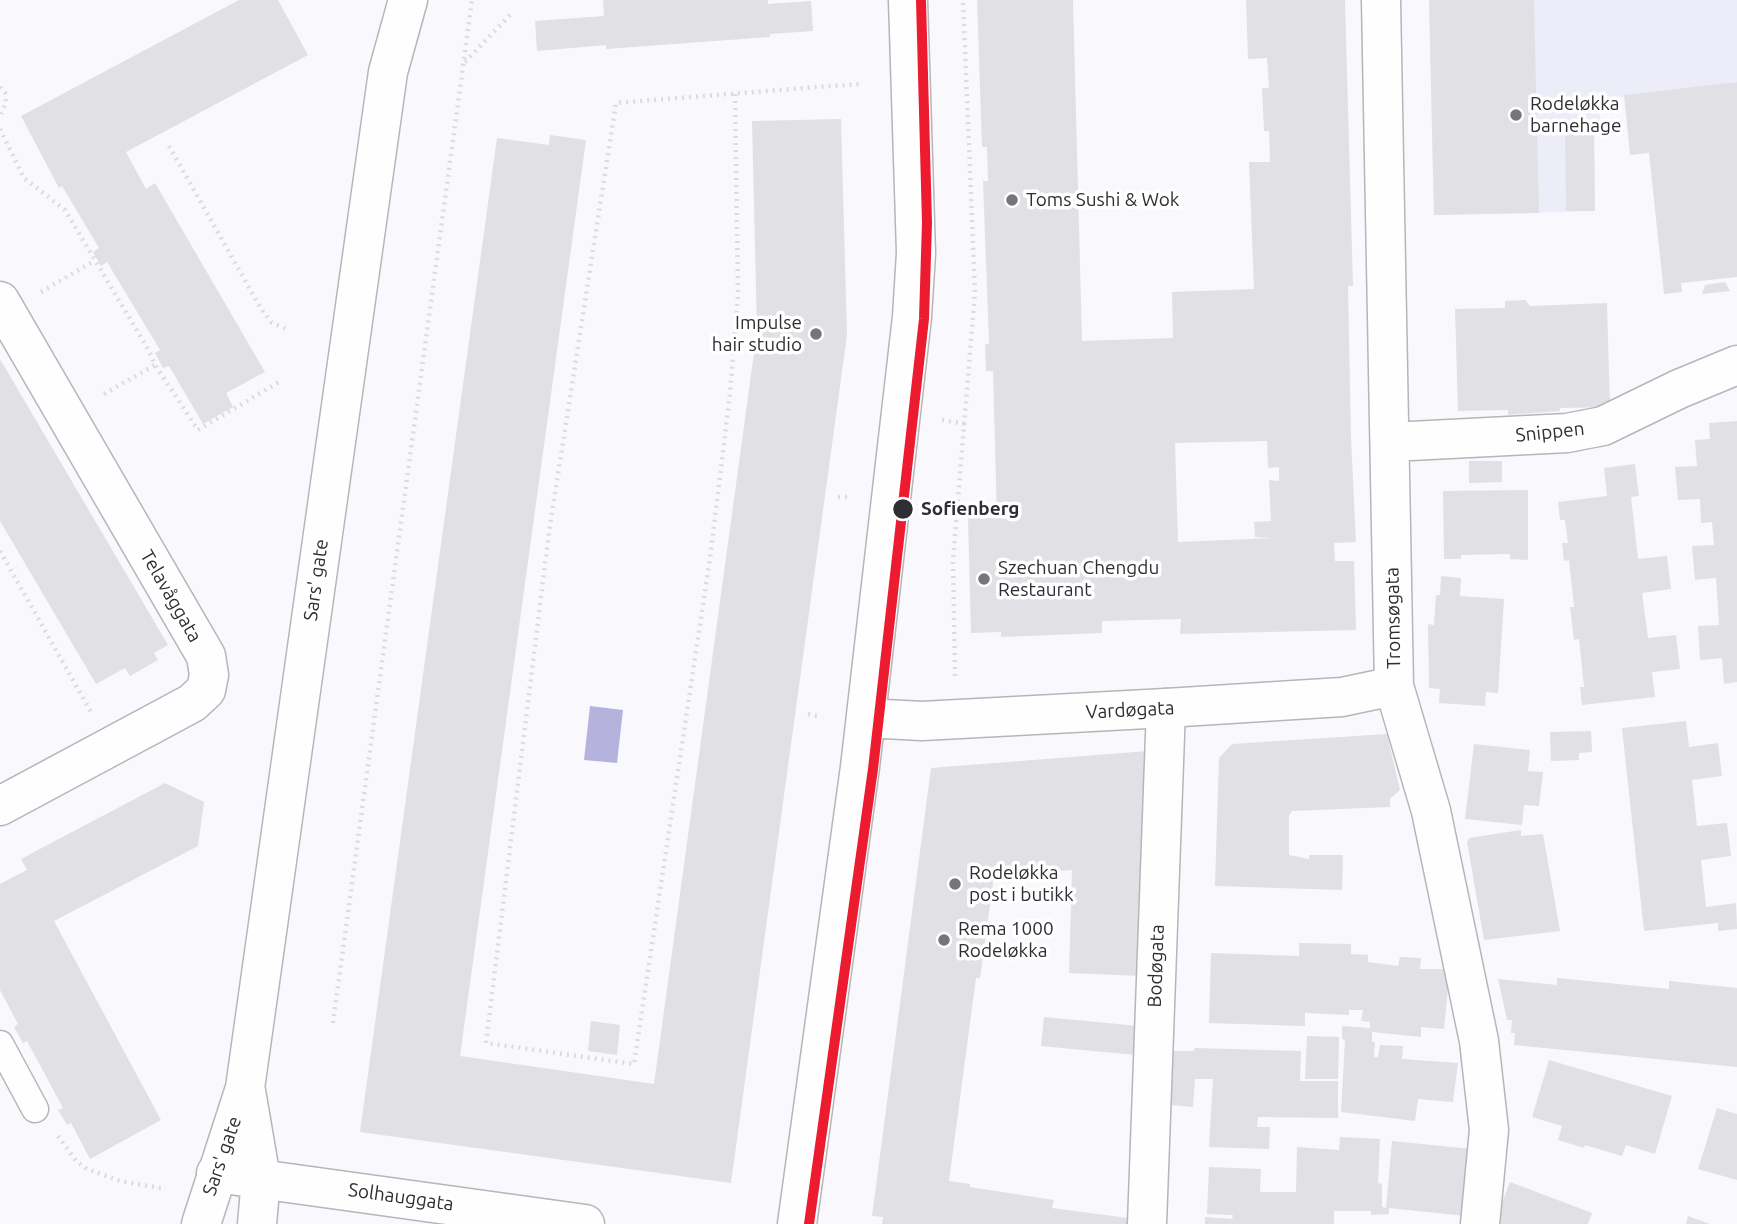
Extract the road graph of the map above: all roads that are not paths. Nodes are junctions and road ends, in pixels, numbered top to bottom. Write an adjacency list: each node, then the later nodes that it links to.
1 (381, 0): 5 (street, Sars' gate)
2 (408, 0): 5 (street, Sars' gate)
3 (908, 0): 11 (street)
4 (1381, 0): 8 (street, Tromsøgata)
5 (388, 72): 14 (street, Sars' gate)
6 (16, 299): 12 (street, Telavåggata)
7 (1737, 365): 8 (street, Snippen)
8 (1391, 442): 9 (street, Tromsøgata)
9 (1394, 686): 10 (street, Vardøgata); 24 (street, Tromsøgata)
10 (1166, 708): 11 (street, Vardøgata); 23 (street, Bodøgata)
11 (866, 718): 22 (street)
12 (0, 806)
13 (0, 1044): 15 (lane)
14 (245, 1088): 16 (street, Sars' gate); 17 (street, Sars' gate)
15 (35, 1109)
16 (216, 1173): 17 (street, Solhauggata); 19 (street, Sars' gate)
17 (261, 1179): 18 (street, Solhauggata); 20 (street, Sars' gate)
18 (461, 1214): 21 (street, Solhauggata)
19 (201, 1224)
20 (257, 1224)
21 (585, 1224)
22 (797, 1224)
23 (1147, 1224)
24 (1480, 1224)

